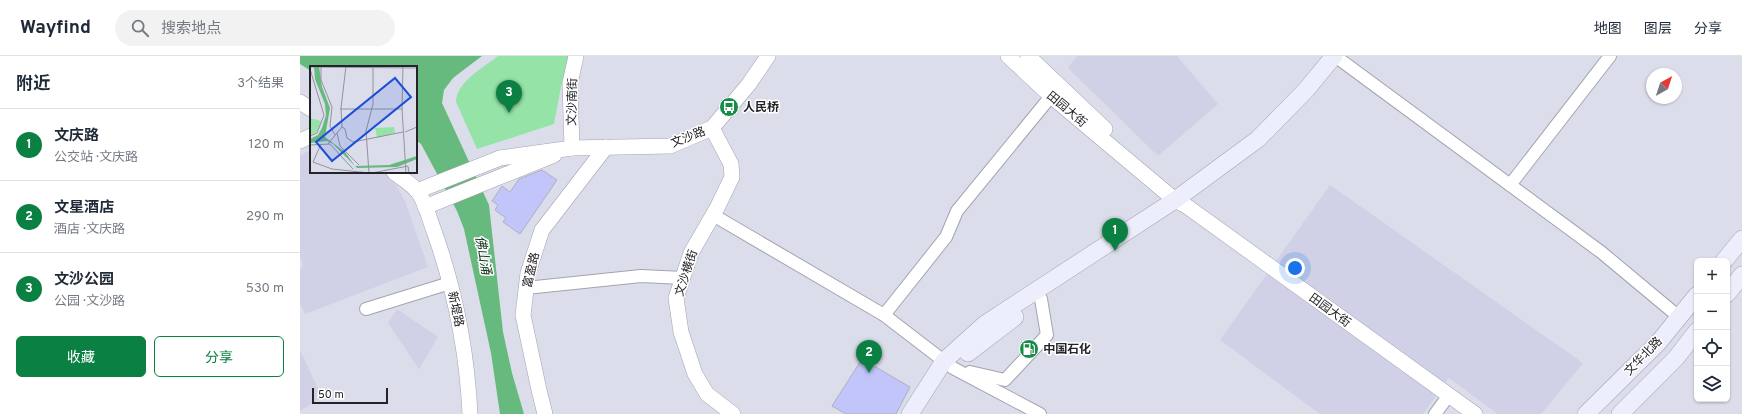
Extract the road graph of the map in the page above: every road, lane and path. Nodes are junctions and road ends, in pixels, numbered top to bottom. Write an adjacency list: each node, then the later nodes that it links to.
1 (576, 56): 14 (street, 文沙南街)
2 (768, 56): 10 (street, 文沙路)
3 (1008, 56): 7 (street, 田园大街)
4 (1028, 56): 7 (street, 田园大街)
5 (1610, 56): 16 (street)
6 (1338, 57): 16 (street); 18 (main road)
7 (1055, 91): 18 (street, 田园大街); 31 (street)
8 (300, 102): 9 (street)
9 (310, 108)
10 (712, 128): 13 (street, 文沙路); 20 (street, 文沙横街)
11 (310, 136): 12 (street)
12 (300, 141)
13 (606, 147): 14 (street, 文沙路); 26 (street, 富盈路)
14 (572, 148): 17 (street, 文沙路); 19 (street, 文沙路)
15 (395, 173): 17 (street)
16 (1510, 185): 32 (street)
17 (417, 191): 19 (street, 新堤路)
18 (1181, 200): 29 (main road); 34 (main road); 35 (street, 田园大街)
19 (425, 207): 25 (street, 新堤路)
20 (713, 215): 24 (street, 文沙横街); 31 (street)
21 (1742, 239): 22 (main road)
22 (1726, 258)
23 (1742, 275): 27 (main road)
24 (683, 278): 26 (street); 36 (street, 文沙横街)
25 (450, 283): 30 (street); 37 (street, 新堤路)
26 (526, 288): 38 (street, 富盈路)
27 (1730, 290)
28 (1694, 299): 32 (main road, 文华北路)
29 (1041, 300): 34 (main road); 34 (street)
30 (366, 309)
31 (884, 315): 34 (street)
32 (1679, 317): 44 (main road, 文华北路)
33 (1694, 335): 45 (main road, 文华北路)
34 (948, 364): 39 (main road); 40 (main road); 41 (street)
35 (1449, 395): 42 (street); 43 (street, 田园大街)
36 (724, 411)
37 (470, 414)
38 (545, 414)
39 (910, 414)
40 (922, 414)
41 (1040, 414)
42 (1435, 414)
43 (1474, 414)
44 (1586, 414)
45 (1620, 414)

